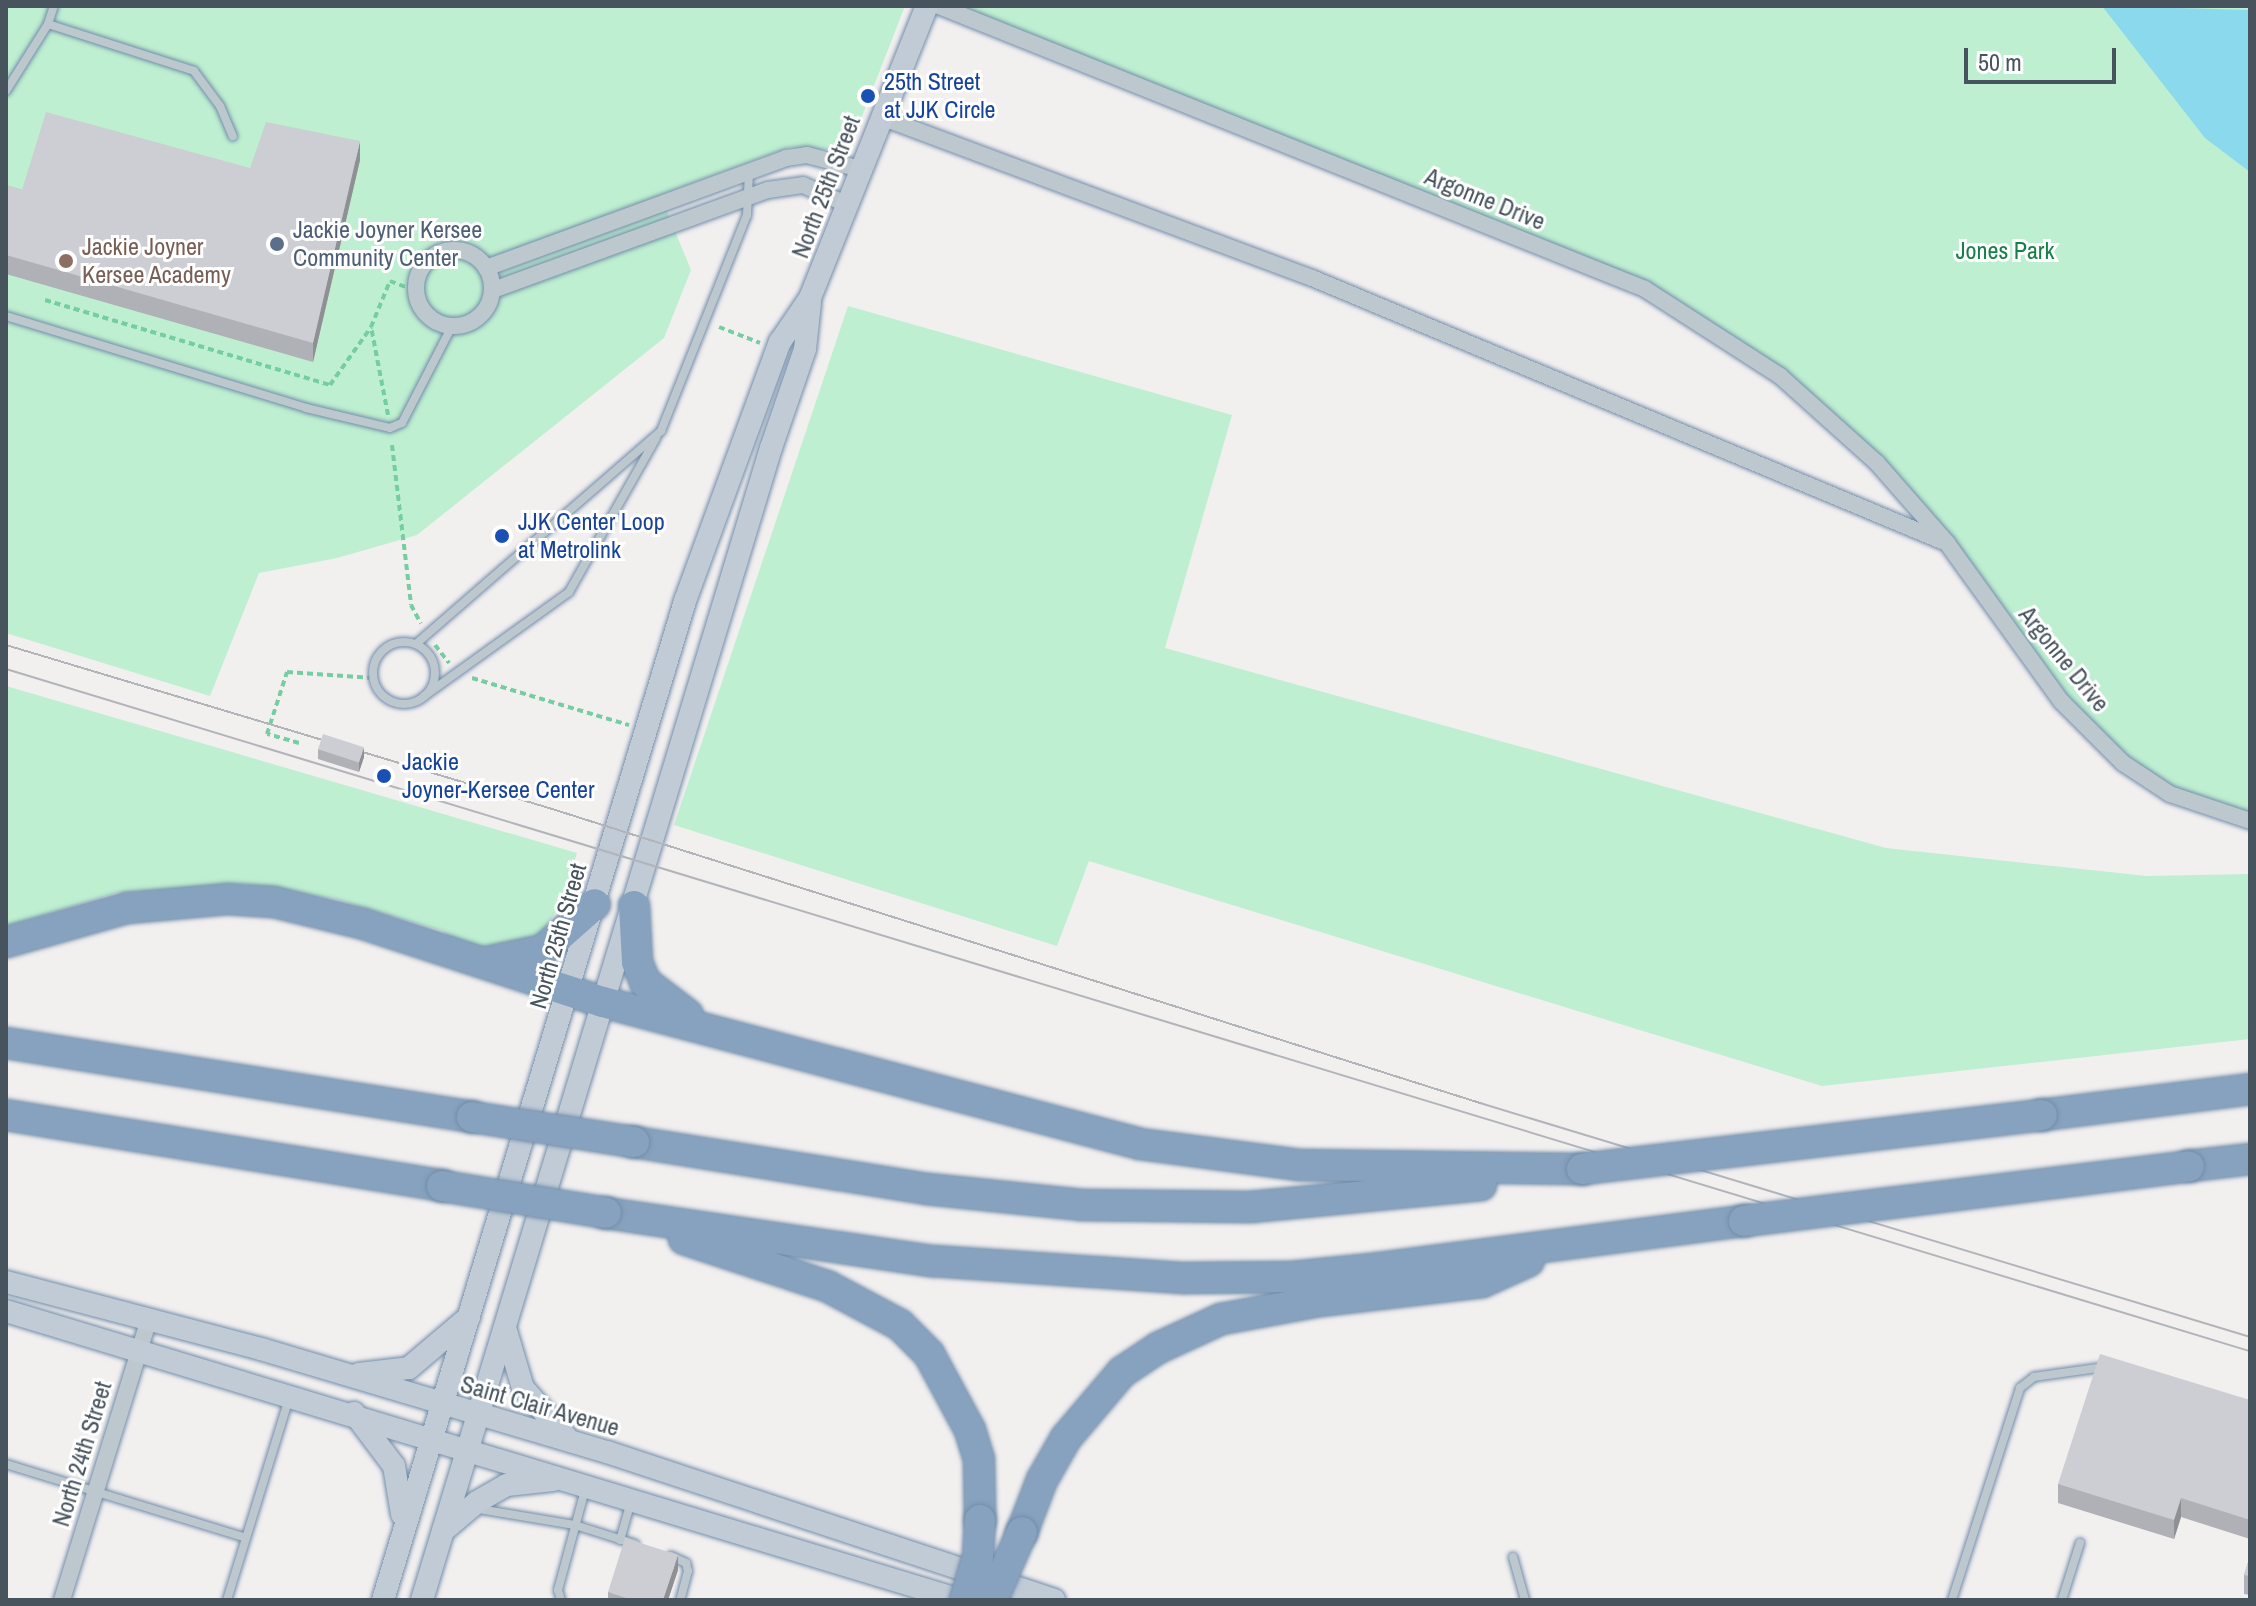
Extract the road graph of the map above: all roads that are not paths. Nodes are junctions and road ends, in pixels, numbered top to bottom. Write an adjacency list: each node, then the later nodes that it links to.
1 (54, 6): 4 (lane)
2 (927, 6): 6 (main road, North 25th Street)
3 (939, 6): 18 (street, Argonne Drive)
4 (48, 24): 5 (lane); 7 (lane)
5 (6, 91)
6 (881, 117): 8 (main road, North 25th Street); 18 (street)
7 (233, 136)
8 (860, 169): 9 (street); 11 (main road, North 25th Street)
9 (749, 172): 10 (lane); 12 (street)
10 (749, 197): 11 (street); 13 (street); 17 (lane)
11 (846, 204): 14 (main road, North 25th Street)
12 (486, 268): 13 (street); 16 (street)
13 (493, 290): 16 (street)
14 (810, 298): 22 (main road, North 25th Street); 23 (main road, North 25th Street)
15 (6, 316): 16 (lane)
16 (452, 326)
17 (661, 431): 19 (lane); 20 (lane)
18 (1947, 543): 21 (street, Argonne Drive)
19 (416, 644): 20 (lane); 20 (lane)
20 (423, 697)
21 (2250, 821)
22 (595, 904): 25 (highway); 26 (main road, North 25th Street)
23 (634, 906): 27 (main road, North 25th Street); 28 (highway)
24 (6, 942): 25 (highway)
25 (481, 963): 26 (highway)
26 (570, 991): 27 (highway); 38 (main road, North 25th Street)
27 (603, 1002): 28 (highway); 40 (main road, North 25th Street)
28 (707, 1026): 33 (highway)
29 (6, 1043): 33 (highway, bridge)
30 (2250, 1089): 33 (highway, bridge)
31 (6, 1115): 34 (highway, bridge)
32 (2250, 1159): 35 (highway, bridge)
33 (1582, 1169)
34 (606, 1213): 35 (highway); 71 (highway, bridge)
35 (1545, 1251): 72 (highway, bridge)
36 (6, 1282): 39 (main road, Saint Clair Avenue)
37 (6, 1311): 41 (main road)
38 (473, 1313): 43 (main road); 45 (main road, North 25th Street)
39 (148, 1323): 41 (street, North 24th Street); 43 (main road, Saint Clair Avenue)
40 (505, 1324): 47 (main road, North 25th Street); 49 (main road)
41 (139, 1352): 44 (main road); 53 (street, North 24th Street)
42 (2123, 1372): 75 (lane)
43 (348, 1375): 45 (main road, Saint Clair Avenue)
44 (290, 1394): 46 (main road); 59 (lane)
45 (442, 1404): 47 (main road, Saint Clair Avenue); 48 (main road, North 25th Street)
46 (354, 1413): 48 (main road); 57 (main road)
47 (478, 1414): 49 (main road, Saint Clair Avenue); 50 (main road, North 25th Street)
48 (431, 1436): 50 (main road); 57 (main road, North 25th Street)
49 (570, 1441): 73 (main road, Saint Clair Avenue)
50 (468, 1449): 52 (main road); 58 (main road, North 25th Street)
51 (6, 1464): 53 (lane)
52 (577, 1482): 54 (main road); 55 (main road); 56 (lane)
53 (96, 1490): 59 (lane); 65 (street, North 24th Street)
54 (632, 1499): 60 (lane); 71 (main road)
55 (471, 1507): 56 (lane); 58 (main road)
56 (575, 1525): 60 (lane); 69 (lane)
57 (403, 1531): 67 (main road, North 25th Street)
58 (442, 1532): 68 (main road, North 25th Street)
59 (246, 1538): 66 (lane)
60 (620, 1540): 62 (lane)
61 (2080, 1543): 76 (lane)
62 (650, 1549)
63 (665, 1554): 70 (lane)
64 (1513, 1557): 74 (lane)
65 (62, 1600)
66 (227, 1600)
67 (383, 1600)
68 (422, 1600)
69 (561, 1600)
70 (680, 1600)
71 (963, 1600)
72 (992, 1600)
73 (1054, 1600)
74 (1525, 1600)
75 (1952, 1600)
76 (2062, 1600)

